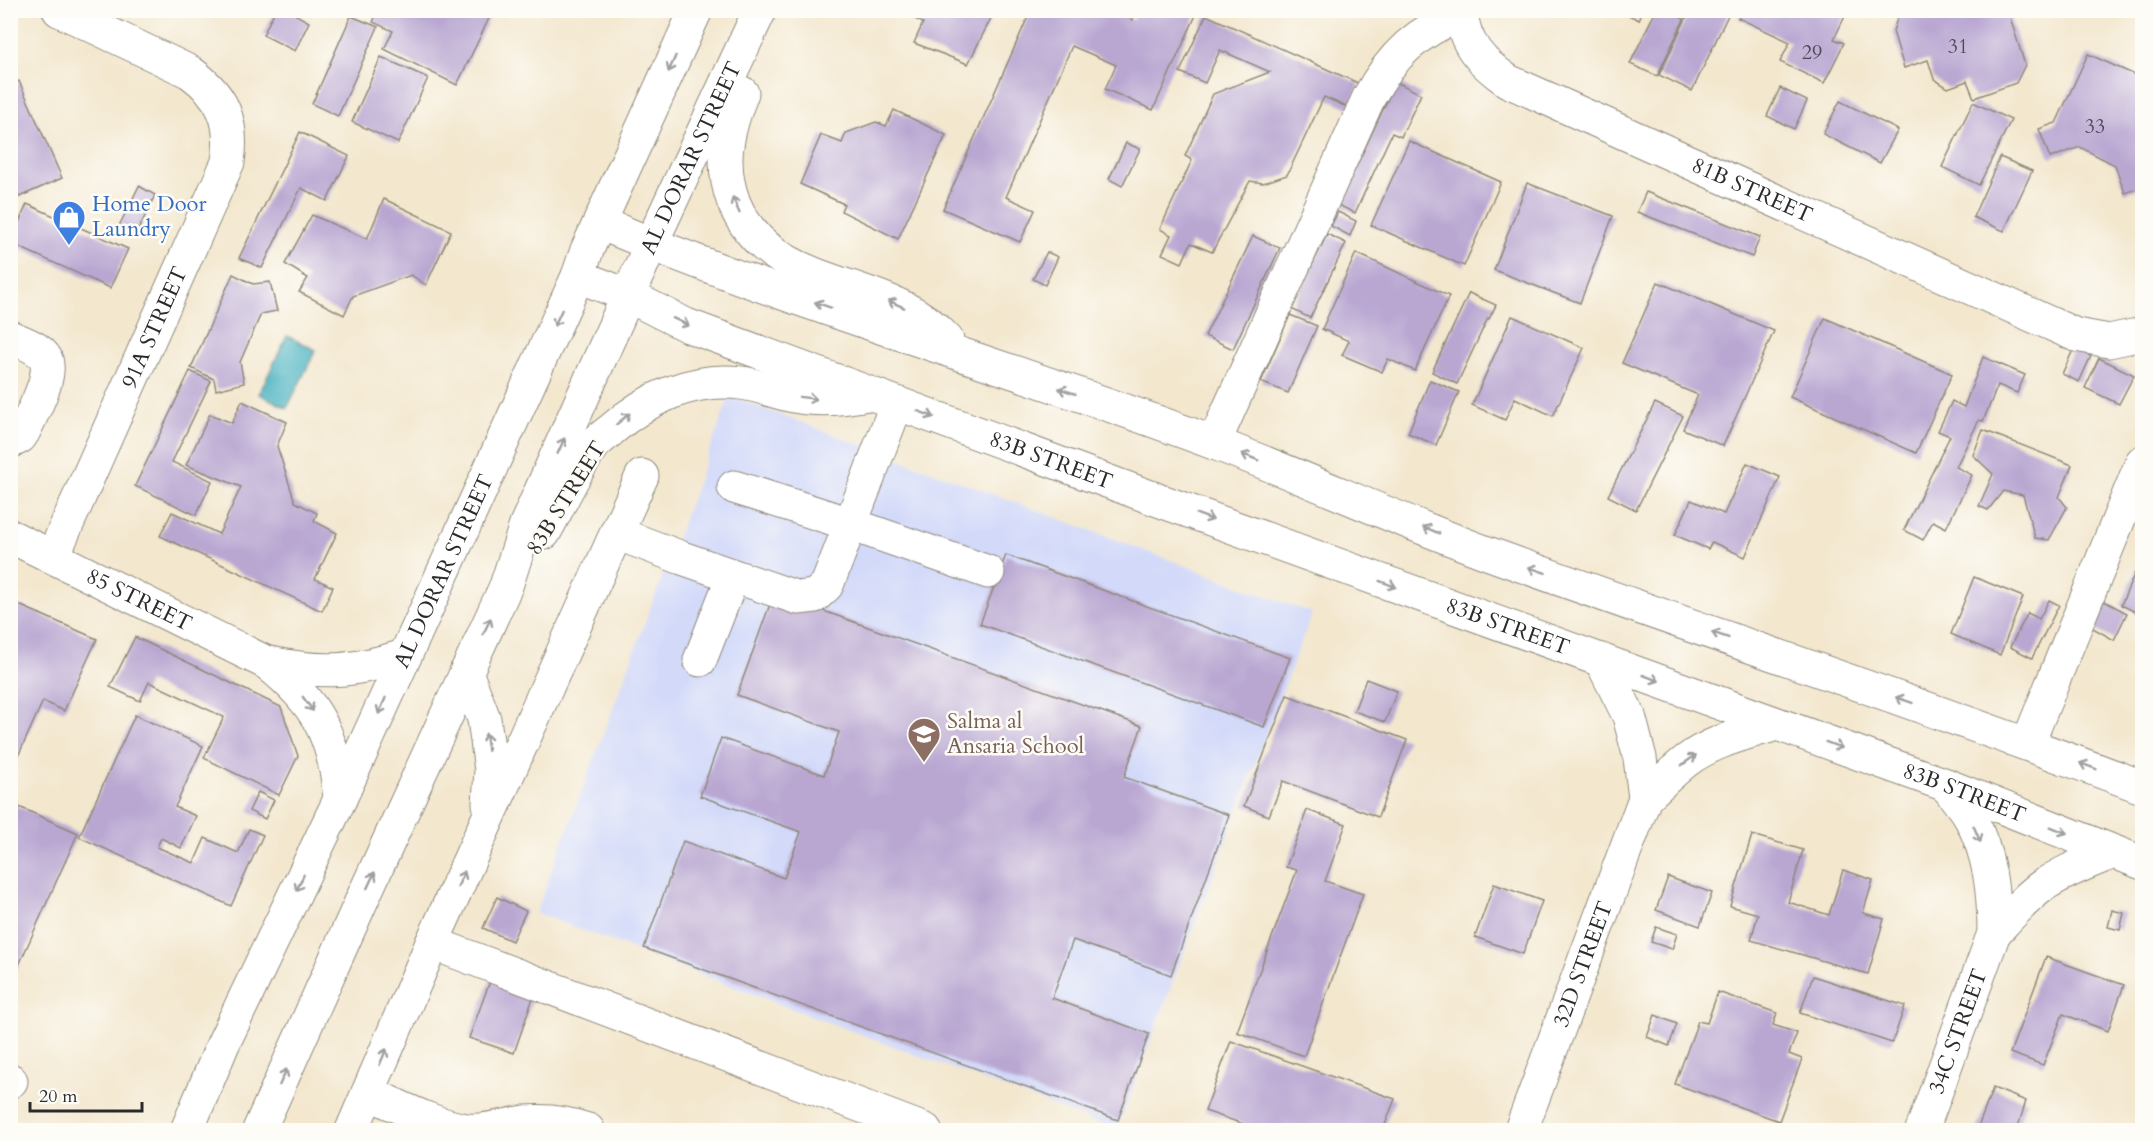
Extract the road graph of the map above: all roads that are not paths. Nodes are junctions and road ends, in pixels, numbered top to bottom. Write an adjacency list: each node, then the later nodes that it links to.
1 (59, 10): 22 (street, 91A STREET)
2 (696, 10): 6 (street, AL DORAR STREET, one-way to 6)
3 (760, 10): 7 (street, AL DORAR STREET)
4 (765, 10): 12 (street, one-way to 4)
5 (1461, 12): 10 (street, 81B STREET); 15 (street)
6 (600, 223): 7 (street); 8 (street, AL DORAR STREET)
7 (651, 244): 9 (street, AL DORAR STREET); 12 (street, one-way to 7)
8 (578, 276): 9 (street, 83B STREET); 26 (street, AL DORAR STREET, one-way to 26)
9 (629, 296): 13 (street, 83B STREET, one-way to 13); 25 (street, AL DORAR STREET, one-way to 9)
10 (2142, 334)
11 (10, 337): 14 (street)
12 (958, 352): 15 (street, one-way to 12)
13 (884, 398): 19 (street); 25 (street, 83B STREET, one-way to 13); 28 (street, 83B STREET, one-way to 28)
14 (10, 442)
15 (1214, 442): 32 (street, one-way to 15)
16 (2142, 462): 32 (street)
17 (642, 476): 20 (street)
18 (734, 487): 19 (street)
19 (850, 524): 23 (street); 24 (street)
20 (616, 533): 24 (street); 37 (street)
21 (10, 536): 22 (street, 85 STREET)
22 (53, 556): 29 (street, 85 STREET)
23 (988, 572)
24 (733, 576): 27 (street)
25 (506, 586): 30 (street, AL DORAR STREET, one-way to 25)
26 (404, 656): 29 (street, 85 STREET); 36 (street, AL DORAR STREET, one-way to 36)
27 (700, 660)
28 (1601, 660): 31 (street, 83B STREET, one-way to 31); 35 (street, 32D STREET)
29 (267, 663): 36 (street, 85 STREET, one-way to 36)
30 (466, 672): 37 (street, one-way to 30); 43 (street, AL DORAR STREET, one-way to 30)
31 (1776, 724): 33 (street, 83B STREET, one-way to 33); 35 (street, 32D STREET, one-way to 31)
32 (2028, 743): 34 (street, one-way to 32)
33 (1946, 785): 38 (street, 83B STREET, one-way to 38); 39 (street, 34C STREET, one-way to 39)
34 (2142, 787)
35 (1645, 798): 47 (street, 32D STREET)
36 (340, 799): 42 (street, AL DORAR STREET, one-way to 42)
37 (488, 821): 40 (street, one-way to 37)
38 (2128, 857): 39 (street, 34C STREET)
39 (1994, 933): 48 (street, 34C STREET)
40 (432, 943): 41 (street, one-way to 40); 46 (street)
41 (368, 1093): 44 (street); 45 (street)
42 (187, 1131)
43 (260, 1131)
44 (352, 1131)
45 (588, 1131)
46 (925, 1131)
47 (1521, 1131)
48 (1923, 1131)

